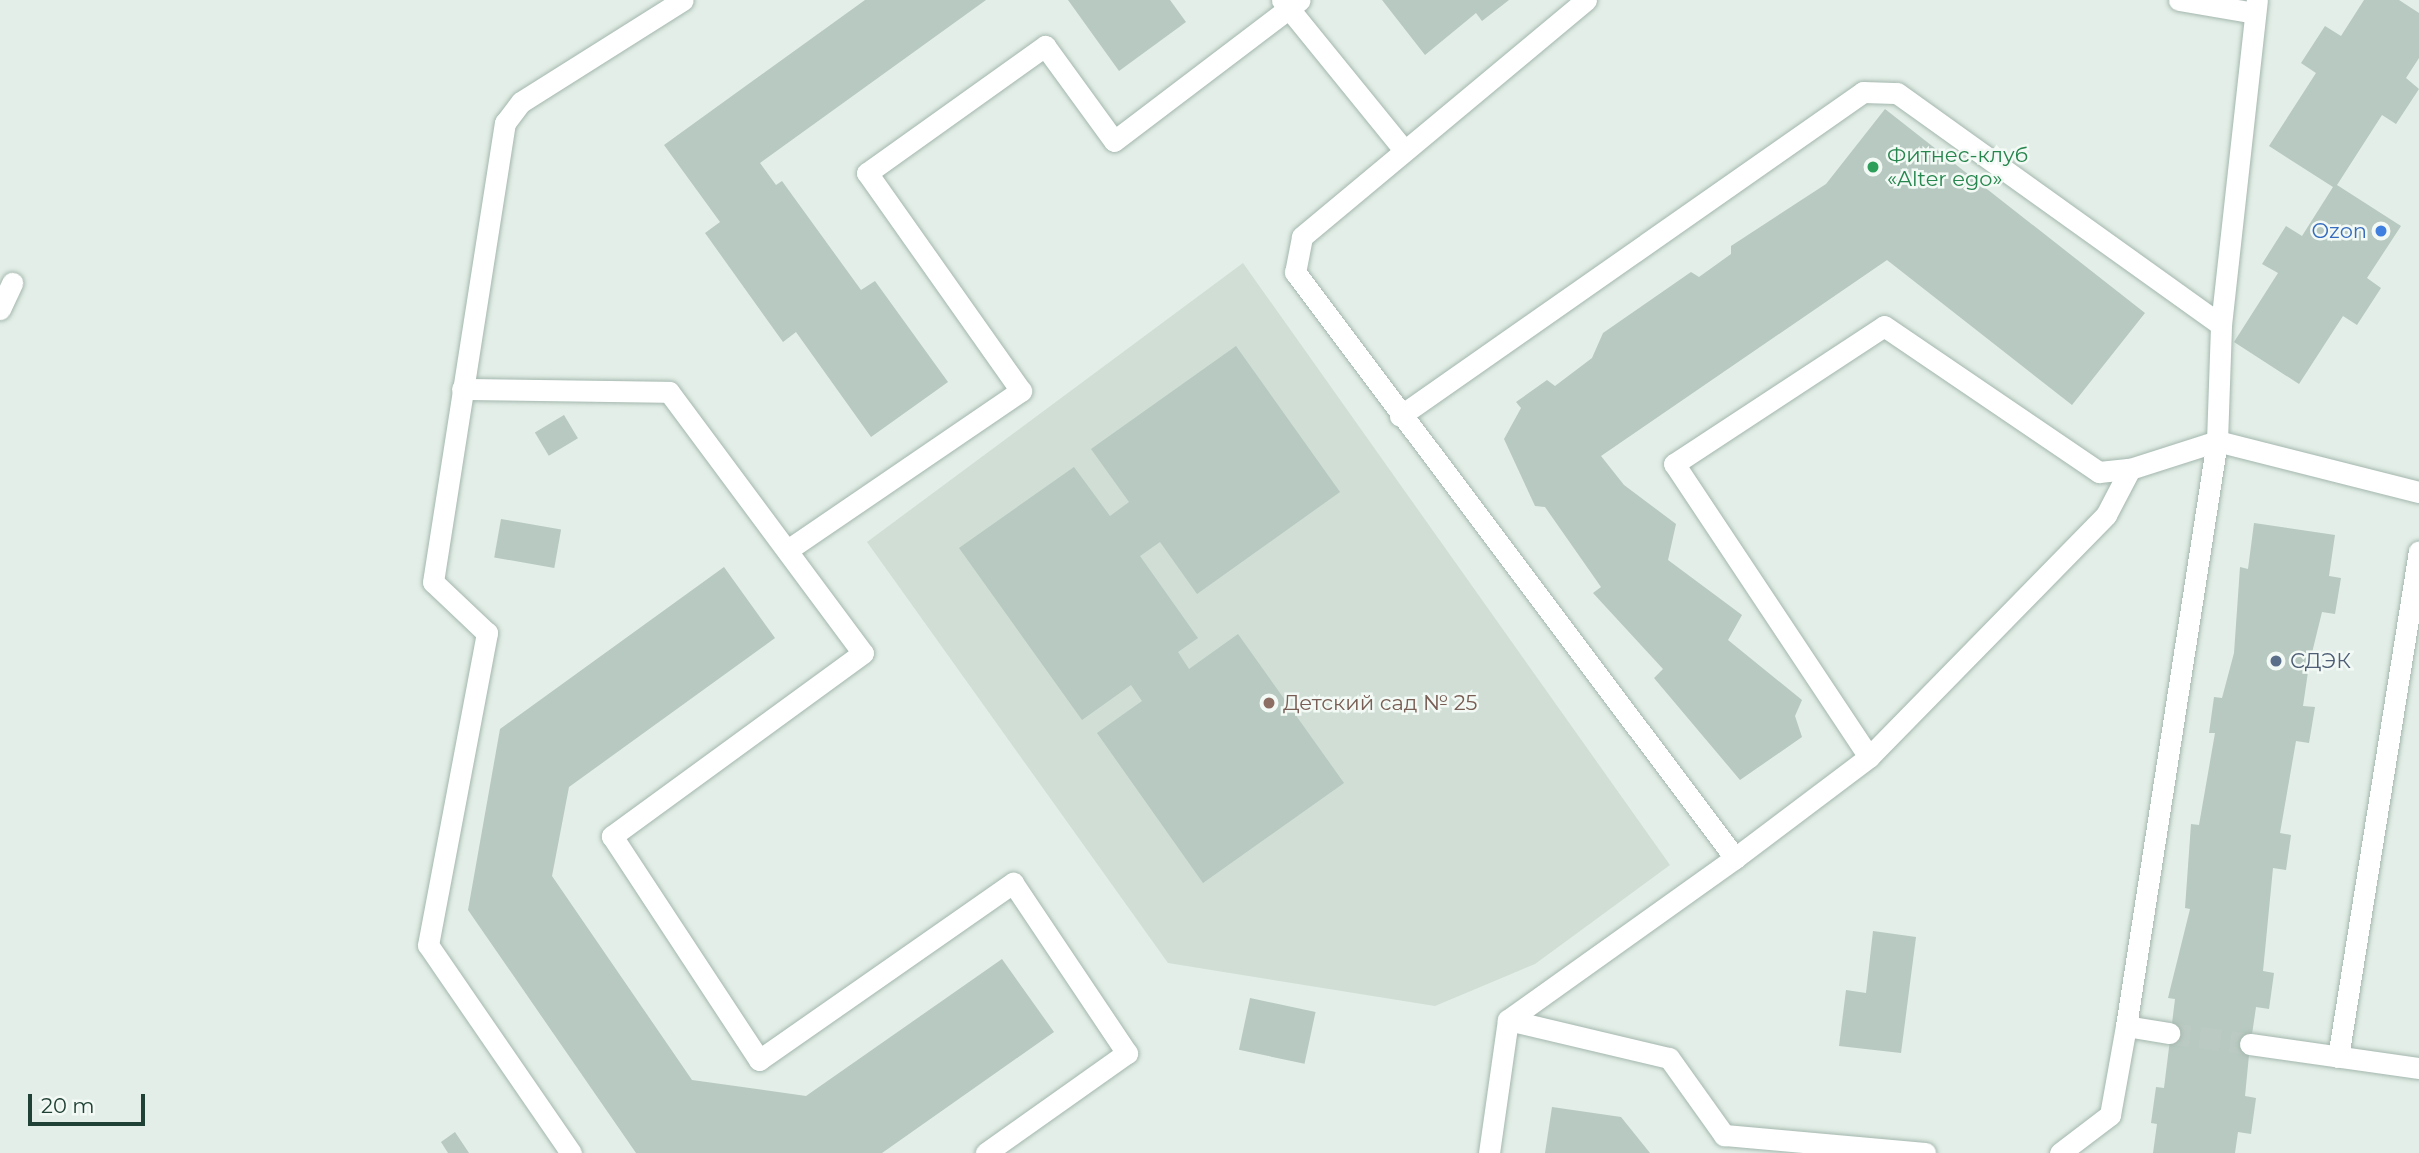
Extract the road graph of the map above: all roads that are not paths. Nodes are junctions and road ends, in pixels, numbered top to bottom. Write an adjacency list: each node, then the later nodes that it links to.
1 (682, 0): 10 (lane)
2 (1586, 0): 6 (lane)
3 (2179, 0): 5 (lane)
4 (1290, 3): 6 (lane); 15 (lane)
5 (2256, 7): 9 (lane)
6 (1403, 149): 11 (lane)
7 (12, 283): 8 (lane)
8 (0, 309)
9 (2221, 325): 11 (lane); 12 (lane)
10 (462, 389): 15 (lane); 25 (lane)
11 (1400, 416): 18 (lane)
12 (2217, 441): 13 (lane); 14 (lane); 20 (lane)
13 (2130, 469): 17 (lane); 17 (lane)
14 (2419, 492)
15 (789, 549): 26 (lane)
16 (2419, 551): 23 (lane)
17 (1869, 757): 18 (lane)
18 (1735, 858): 19 (lane)
19 (1508, 1020): 27 (lane); 28 (lane)
20 (2126, 1026): 21 (lane); 29 (lane)
21 (2169, 1033)
22 (2250, 1044): 23 (lane)
23 (2338, 1056): 24 (lane)
24 (2419, 1068)
25 (571, 1153)
26 (986, 1153)
27 (1489, 1153)
28 (1925, 1153)
29 (2060, 1153)

